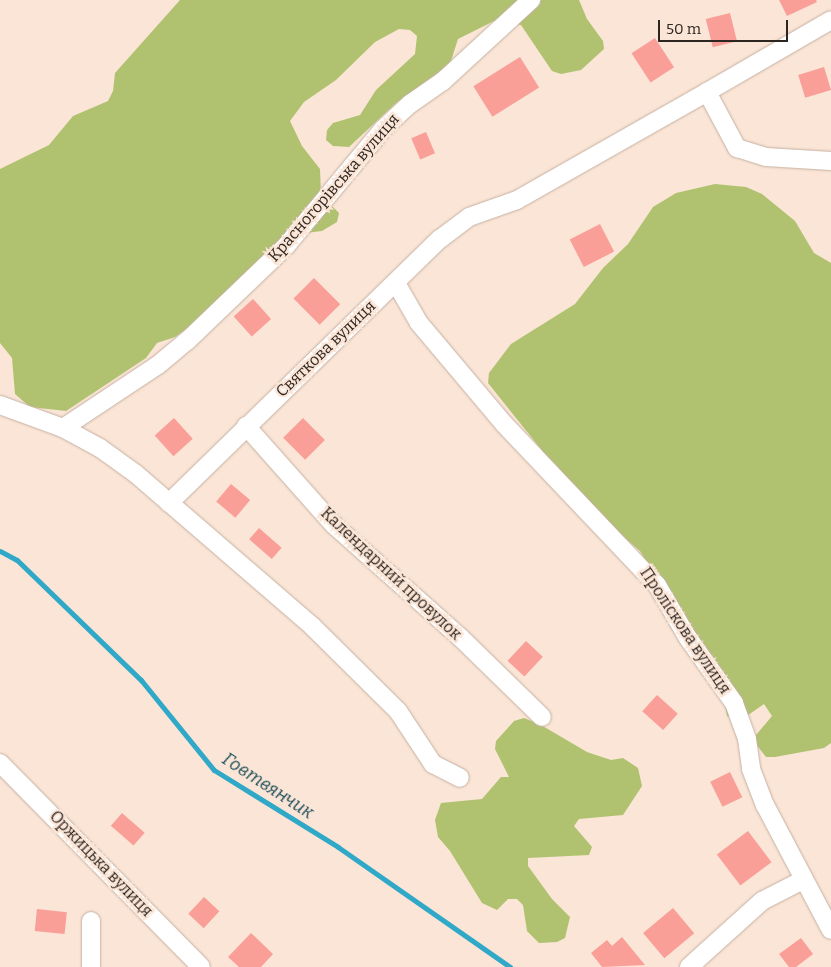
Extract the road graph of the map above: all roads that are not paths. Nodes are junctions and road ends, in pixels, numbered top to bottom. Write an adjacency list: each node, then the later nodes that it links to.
1 (531, 0): 8 (street, Красногорівська вулиця)
2 (831, 20): 3 (street, Святкова вулиця)
3 (707, 92): 4 (street); 5 (street, Святкова вулиця)
4 (831, 161)
5 (396, 282): 7 (street, Святкова вулиця); 13 (street, Проліскова вулиця)
6 (0, 405): 8 (street)
7 (246, 426): 9 (street, Святкова вулиця); 10 (street, Календарний провулок)
8 (63, 428): 9 (street)
9 (169, 502): 12 (street)
10 (542, 717)
11 (0, 763): 17 (street, Оржицька вулиця)
12 (460, 778)
13 (803, 880): 15 (street, Проліскова вулиця); 18 (street)
14 (91, 921): 16 (street)
15 (831, 930)
16 (91, 967)
17 (201, 967)
18 (689, 967)

